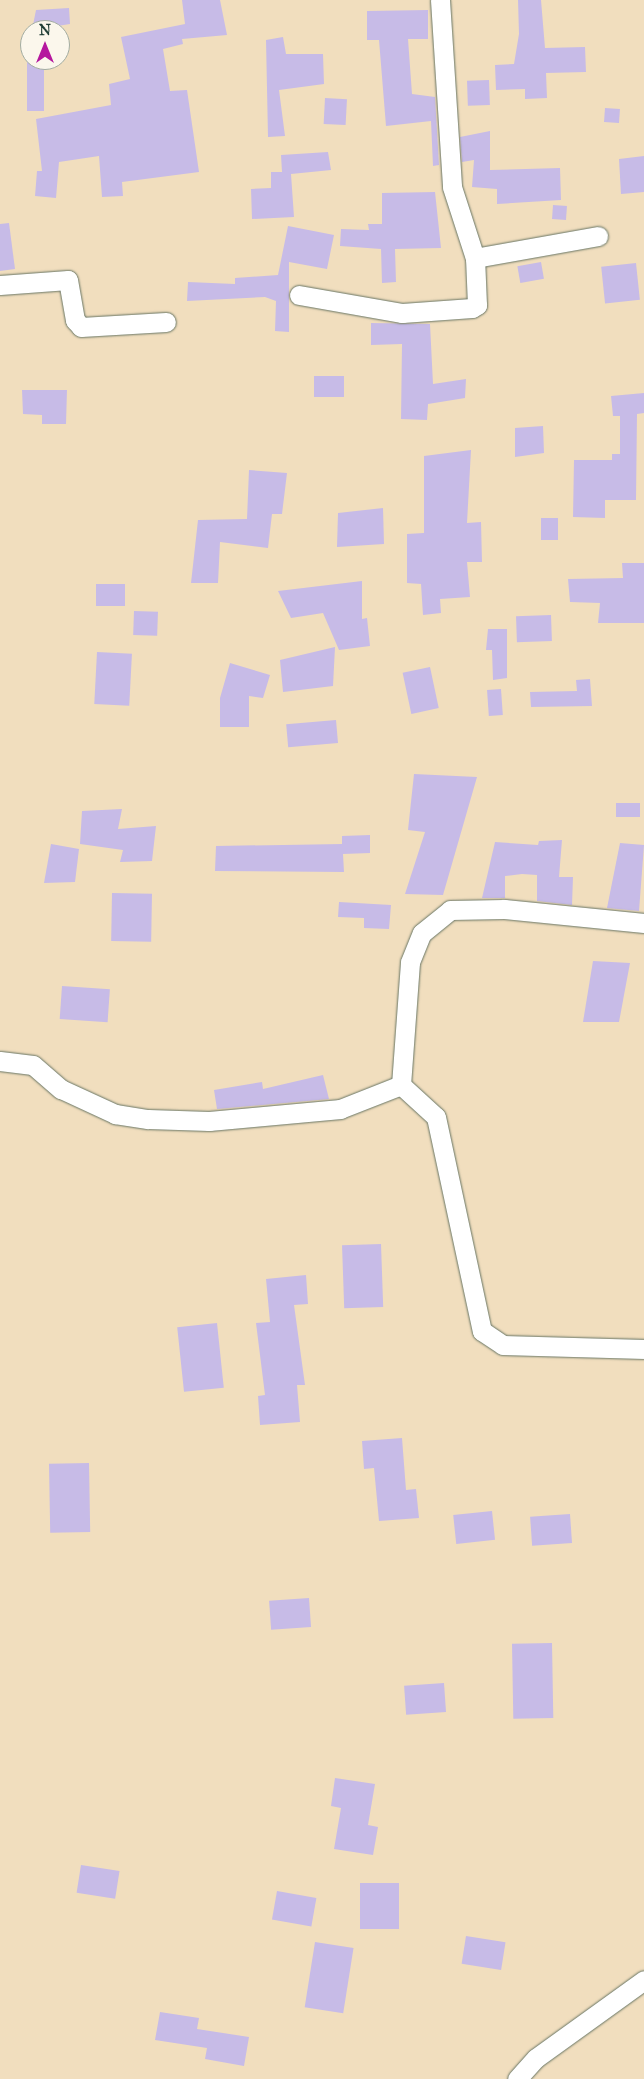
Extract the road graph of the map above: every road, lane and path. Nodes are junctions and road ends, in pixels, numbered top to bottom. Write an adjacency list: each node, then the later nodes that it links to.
1 (440, 0): 3 (street)
2 (598, 236): 3 (street)
3 (475, 258): 5 (street)
4 (0, 284): 6 (street)
5 (299, 295)
6 (166, 322)
7 (644, 923): 9 (street)
8 (0, 1061): 9 (street)
9 (401, 1085): 10 (street)
10 (644, 1350)
11 (644, 1980): 12 (street)
12 (517, 2079)

